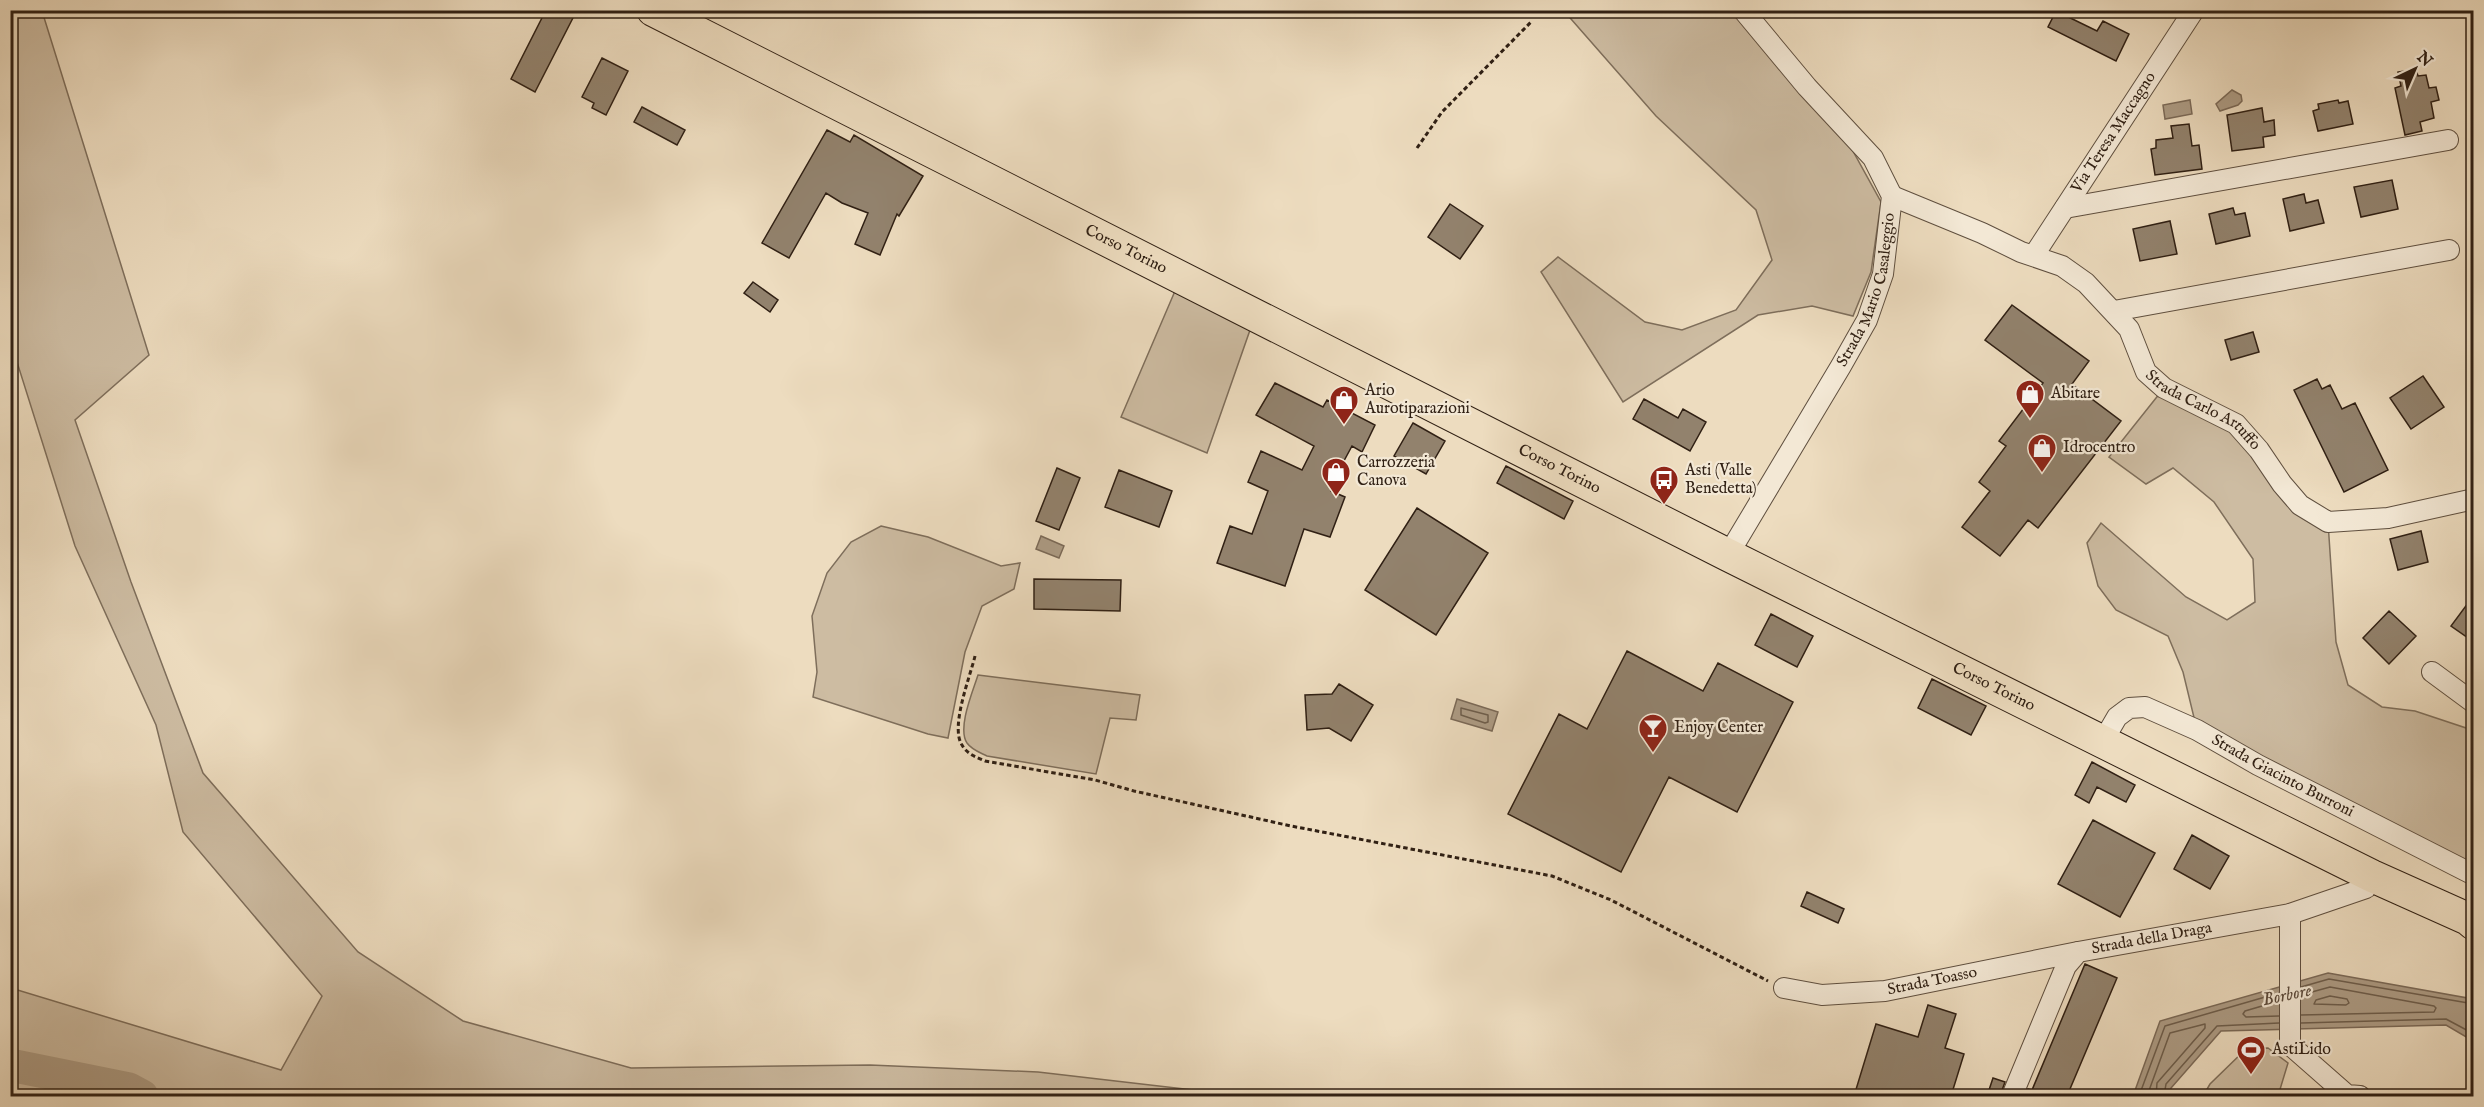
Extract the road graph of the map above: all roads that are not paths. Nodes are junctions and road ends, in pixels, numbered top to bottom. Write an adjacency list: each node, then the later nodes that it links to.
1 (653, 10): 11 (main road, Corso Torino)
2 (1743, 10): 5 (street, Strada Mario Casaleggio)
3 (2194, 10): 6 (street, Via Teresa Maccagno)
4 (2448, 140): 6 (street)
5 (1892, 196): 8 (street, Strada Carlo Artuffo); 11 (street, Strada Mario Casaleggio)
6 (2065, 208): 8 (street, Via Teresa Maccagno)
7 (2449, 250): 9 (street)
8 (2034, 255): 9 (street, Strada Carlo Artuffo)
9 (2114, 311): 10 (street, Strada Carlo Artuffo)
10 (2474, 499)
11 (1728, 555): 14 (main road, Corso Torino)
12 (2432, 672): 13 (street)
13 (2474, 703)
14 (2103, 741): 15 (street, Strada Giacinto Burroni); 16 (main road, Corso Torino)
15 (2474, 875)
16 (2372, 876): 17 (street, Strada della Draga); 18 (main road, Corso Torino)
17 (2290, 914): 19 (street, Strada della Draga); 22 (street)
18 (2472, 920)
19 (2078, 952): 20 (street, Strada Toasso); 21 (street, Strada della Draga)
20 (1784, 988)
21 (2012, 1096)
22 (2360, 1096)

